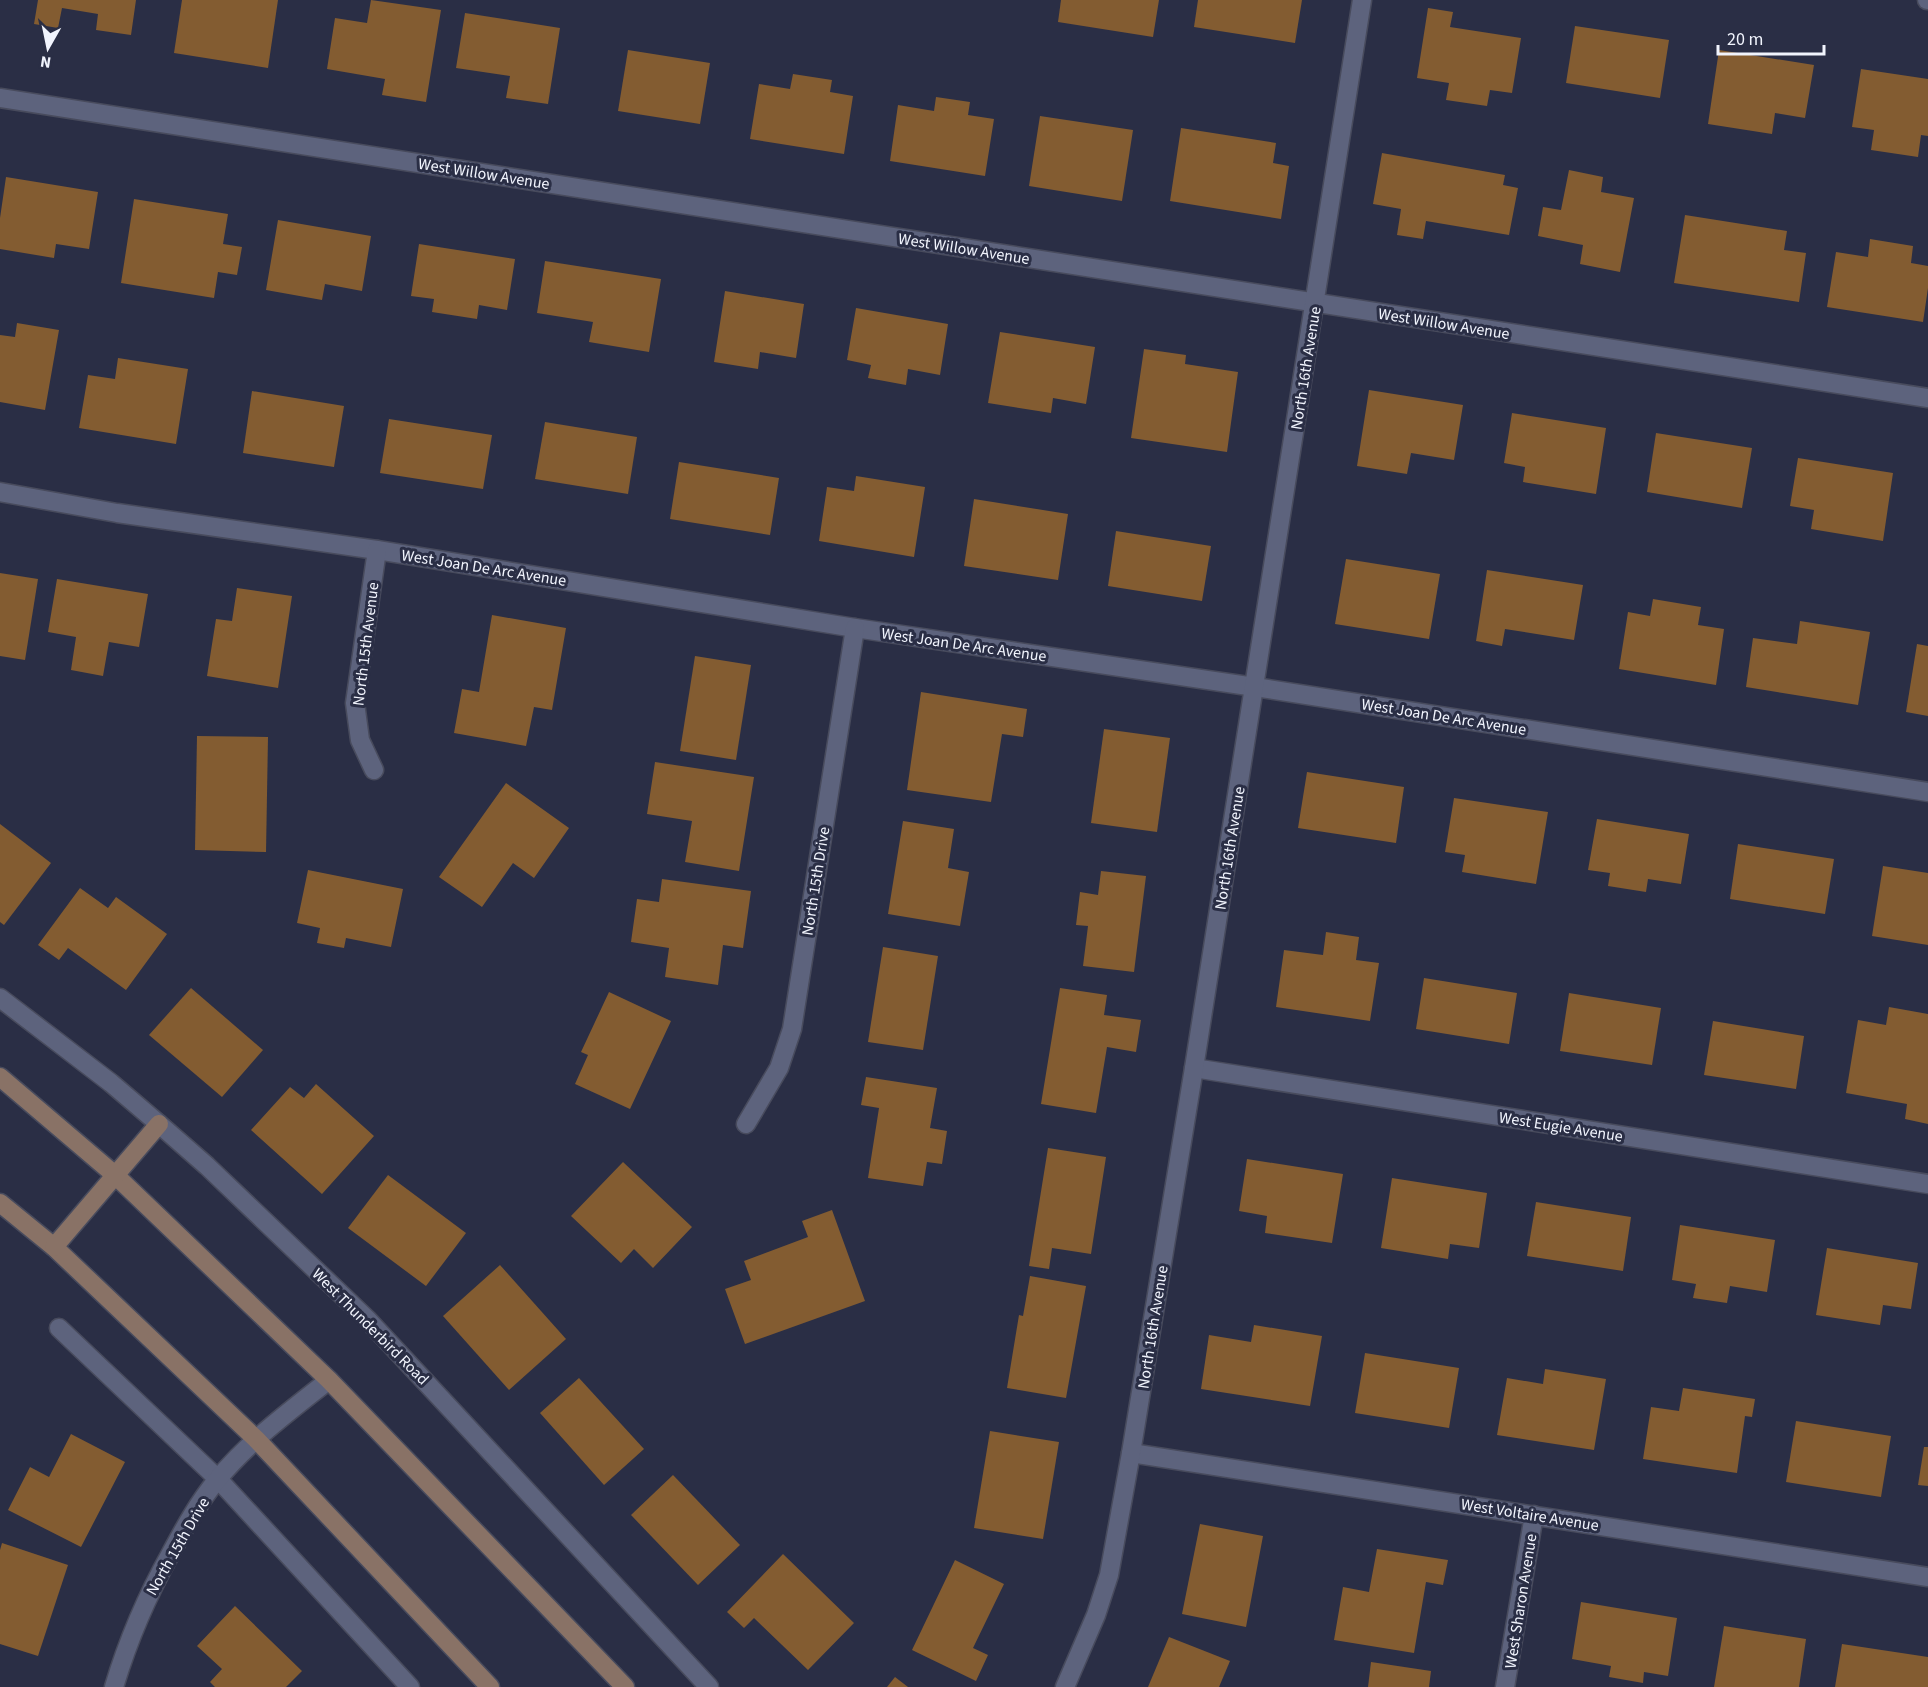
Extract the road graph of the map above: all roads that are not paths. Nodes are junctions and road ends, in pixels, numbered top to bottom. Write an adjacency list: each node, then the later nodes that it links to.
1 (1362, 0): 3 (street, North 16th Avenue)
2 (0, 98): 3 (street, West Willow Avenue)
3 (1316, 303): 4 (street, West Willow Avenue); 8 (street, North 16th Avenue)
4 (1928, 398)
5 (0, 492): 6 (street, West Joan De Arc Avenue)
6 (377, 550): 7 (street, West Joan De Arc Avenue); 9 (street, North 15th Avenue)
7 (855, 628): 8 (street, West Joan De Arc Avenue); 15 (street, North 15th Drive)
8 (1255, 687): 10 (street, West Joan De Arc Avenue); 12 (street, North 16th Avenue)
9 (374, 770)
10 (1928, 792)
11 (0, 998): 14 (street, West Thunderbird Road)
12 (1194, 1068): 17 (street, West Eugie Avenue); 23 (street, North 16th Avenue)
13 (0, 1077): 16 (main road)
14 (159, 1124): 16 (main road); 31 (street, West Thunderbird Road)
15 (746, 1124)
16 (115, 1175): 19 (main road); 21 (main road)
17 (1928, 1184)
18 (0, 1203): 19 (main road)
19 (54, 1247): 22 (main road)
20 (59, 1328): 24 (street)
21 (329, 1380): 22 (street, North 15th Drive); 30 (main road)
22 (256, 1439): 24 (street, North 15th Drive); 29 (main road)
23 (1131, 1452): 25 (street, West Voltaire Avenue); 32 (street, North 16th Avenue)
24 (218, 1479): 27 (street, North 15th Drive); 28 (street)
25 (1534, 1515): 26 (street, West Voltaire Avenue); 33 (street, West Sharon Avenue)
26 (1928, 1577)
27 (114, 1687)
28 (410, 1687)
29 (490, 1687)
30 (625, 1687)
31 (709, 1687)
32 (1065, 1687)
33 (1505, 1687)

